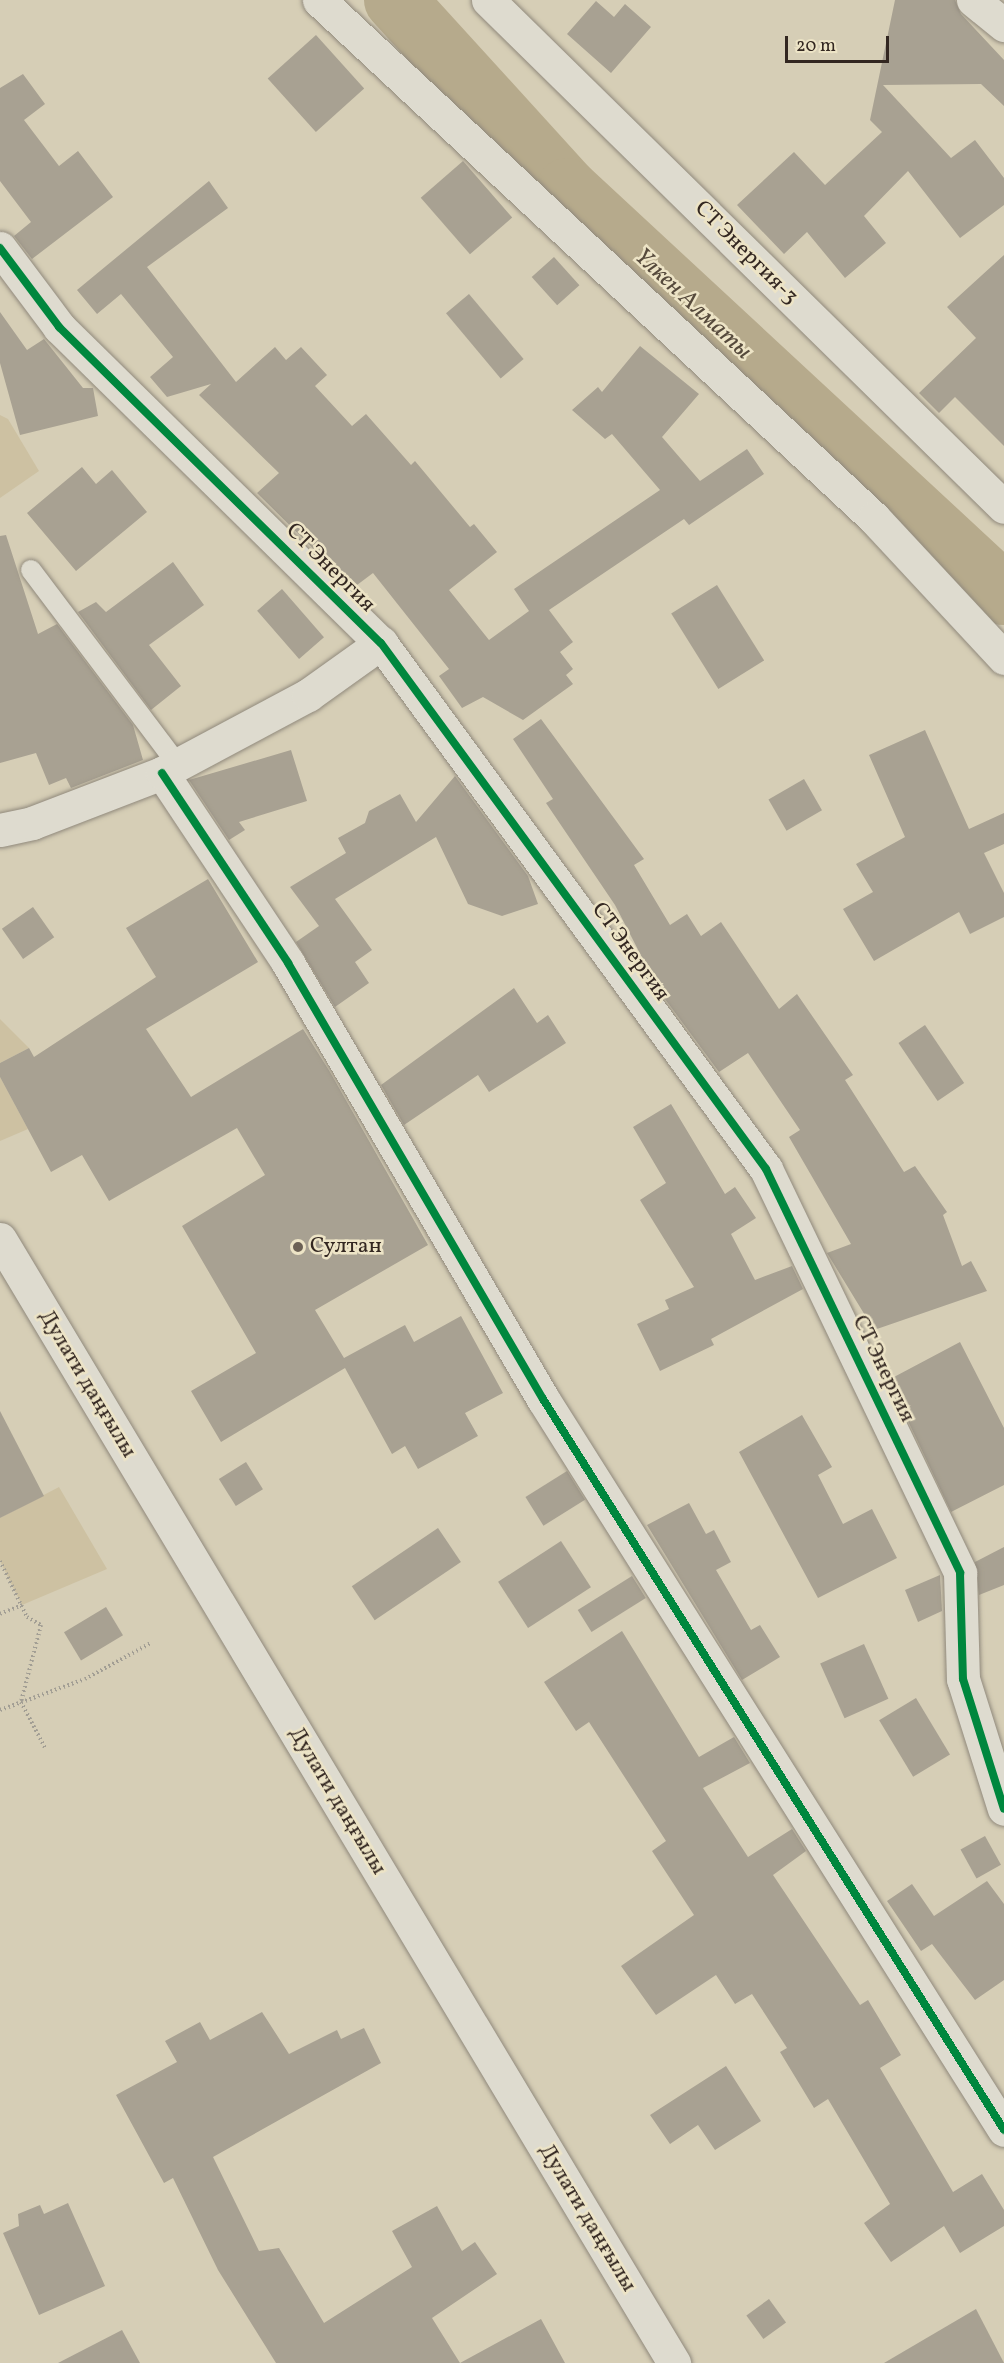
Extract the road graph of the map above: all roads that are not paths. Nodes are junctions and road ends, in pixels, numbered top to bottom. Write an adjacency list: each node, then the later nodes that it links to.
1 (319, 0): 9 (street)
2 (488, 0): 6 (street, СТ Энергия-3)
3 (973, 0): 4 (street)
4 (1004, 26)
5 (0, 248): 8 (street, СТ Энергия)
6 (1004, 507)
7 (30, 570): 10 (lane)
8 (381, 643): 10 (street); 13 (street, СТ Энергия)
9 (1004, 658)
10 (170, 769): 11 (street); 14 (street)
11 (0, 830)
12 (0, 1239): 15 (street, Дулати даңғылы)
13 (1004, 1809)
14 (1004, 2130)
15 (674, 2363)

